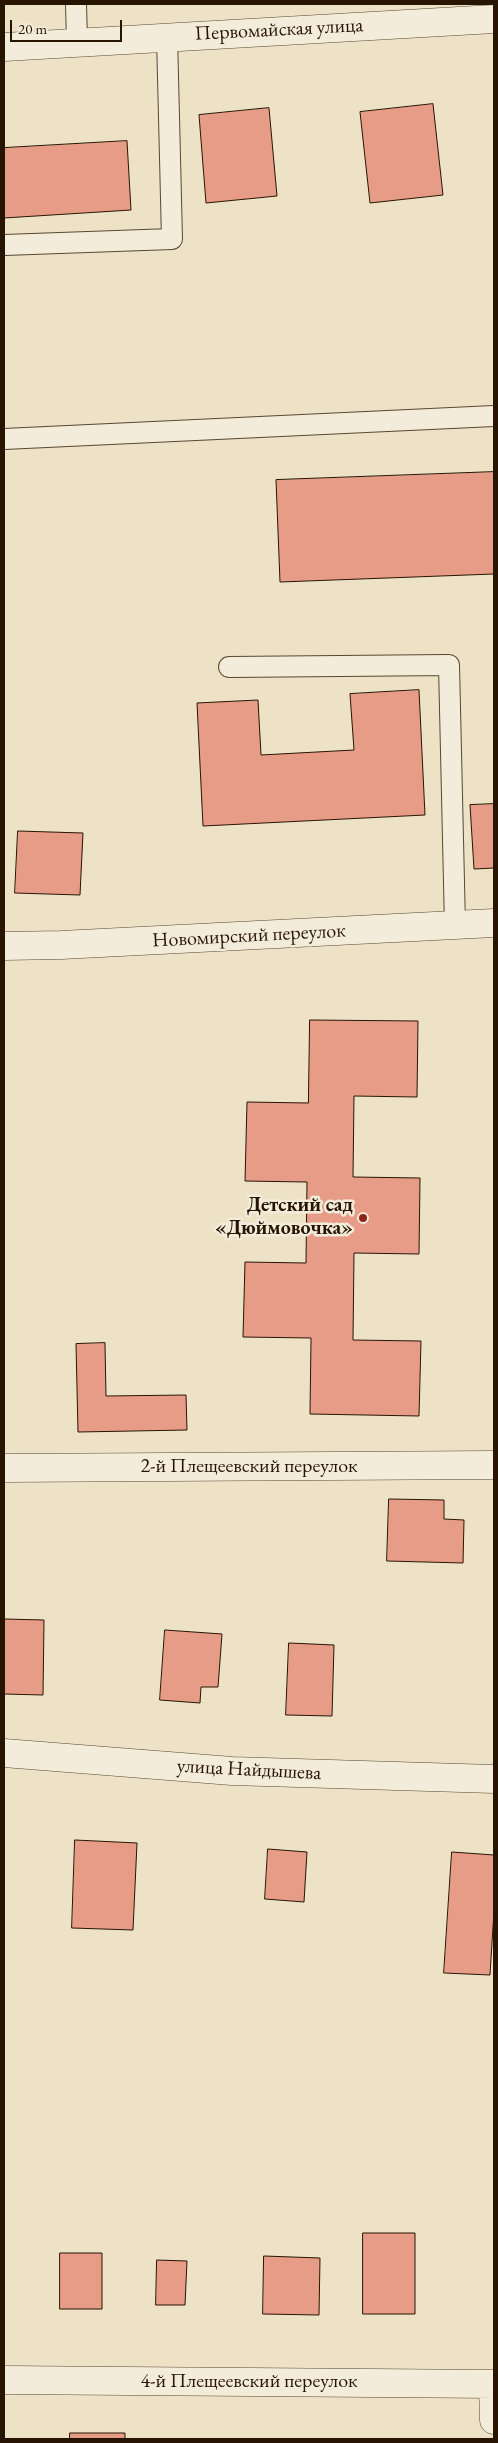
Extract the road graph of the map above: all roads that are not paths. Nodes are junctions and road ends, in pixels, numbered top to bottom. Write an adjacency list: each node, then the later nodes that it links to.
1 (76, 4): 5 (lane)
2 (464, 12): 3 (street, Первомайская улица); 4 (street, Первомайская улица)
3 (494, 19)
4 (167, 36): 5 (street, Первомайская улица); 7 (lane)
5 (77, 41): 6 (street, Первомайская улица)
6 (4, 47)
7 (4, 245)
8 (494, 416): 9 (lane)
9 (4, 440)
10 (229, 667): 12 (lane)
11 (494, 924): 12 (street, Новомирский переулок)
12 (455, 926): 13 (street, Новомирский переулок)
13 (4, 946)
14 (494, 1465): 15 (street, 2-й Плещеевский переулок)
15 (4, 1468)
16 (4, 1753): 17 (street, улица Найдышева)
17 (494, 1780)
18 (4, 2380): 19 (street, 4-й Плещеевский переулок)
19 (494, 2384): 20 (street)
20 (494, 2420)

